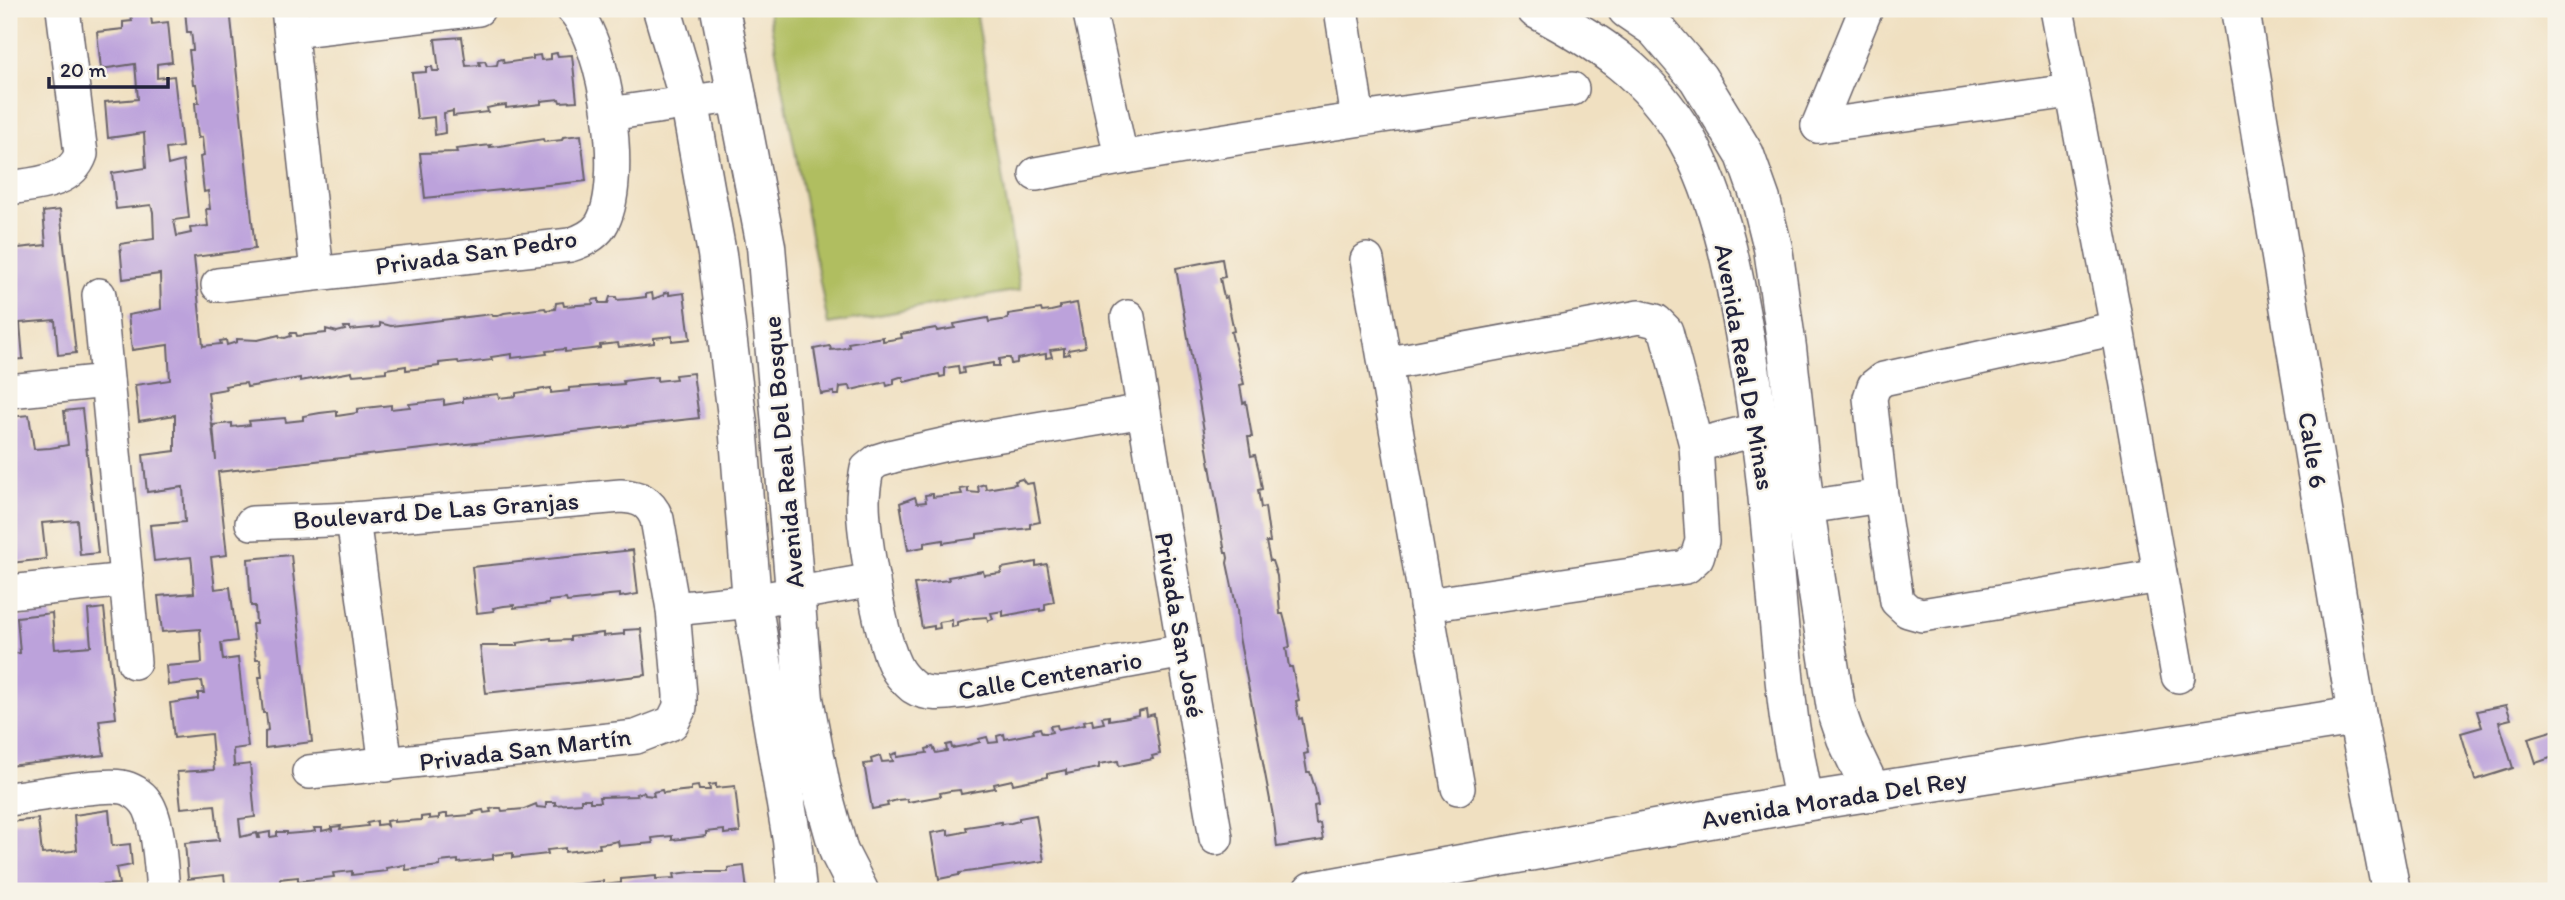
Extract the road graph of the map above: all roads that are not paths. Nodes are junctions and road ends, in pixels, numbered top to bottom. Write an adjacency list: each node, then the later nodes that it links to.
1 (63, 9): 24 (street)
2 (478, 9): 13 (street)
3 (573, 9): 18 (street, Privada San Pedro)
4 (662, 9): 17 (street, Avenida Real Del Bosque)
5 (720, 9): 16 (street, Avenida Real Del Bosque)
6 (1089, 9): 21 (street)
7 (1341, 9): 19 (street)
8 (1536, 9): 22 (street, Avenida Real De Minas)
9 (1627, 9): 20 (street, Avenida Real De Minas)
10 (1866, 9): 15 (street)
11 (2057, 9): 15 (street)
12 (2240, 9): 53 (street, Calle 6)
13 (289, 20): 26 (street)
14 (1572, 89): 19 (street)
15 (2071, 91): 30 (street)
16 (739, 95): 17 (street); 46 (street, Avenida Real Del Bosque)
17 (690, 104): 18 (street); 47 (street, Avenida Real Del Bosque)
18 (609, 114): 26 (street, Privada San Pedro)
19 (1358, 119): 21 (street)
20 (1745, 155): 22 (street); 39 (street, Avenida Real De Minas)
21 (1121, 157): 23 (street)
22 (1703, 172): 35 (street, Avenida Real De Minas)
23 (1036, 174)
24 (9, 188)
25 (1367, 260): 31 (street)
26 (317, 272): 27 (street, Privada San Pedro)
27 (218, 285)
28 (99, 295): 32 (street)
29 (1128, 317): 34 (street, Privada San José)
30 (2117, 328): 38 (street); 42 (street)
31 (1385, 365): 36 (street); 48 (street)
32 (107, 381): 33 (street); 43 (street)
33 (9, 391)
34 (1144, 411): 44 (street); 50 (street, Privada San José)
35 (1760, 429): 36 (street); 39 (street, Avenida Real De Minas)
36 (1696, 445): 48 (street)
37 (621, 496): 40 (street, Boulevard De Las Granjas); 49 (street, Privada San Martín)
38 (1881, 496): 39 (street); 42 (street)
39 (1787, 511): 57 (street, Avenida Real De Minas); 59 (street, Avenida Real De Minas)
40 (353, 519): 41 (street, Boulevard De Las Granjas); 54 (street, Privada San Martín)
41 (252, 523)
42 (2160, 576): 52 (street)
43 (127, 580): 45 (street); 51 (street)
44 (873, 580): 46 (street); 50 (street, Calle Centenario)
45 (9, 592)
46 (794, 593): 47 (street); 64 (street, Avenida Real Del Bosque)
47 (752, 601): 49 (street); 63 (street, Avenida Real Del Bosque)
48 (1426, 605): 56 (street)
49 (673, 609): 54 (street, Privada San Martín)
50 (1184, 651): 60 (street, Privada San José)
51 (134, 662)
52 (2178, 676)
53 (2357, 716): 57 (street, Avenida Morada Del Rey); 66 (street, Calle 6)
54 (386, 765): 55 (street, Privada San Martín)
55 (309, 772)
56 (1458, 788)
57 (1872, 792): 59 (street, Avenida Morada Del Rey)
58 (9, 799): 62 (street)
59 (1804, 802): 61 (street, Avenida Morada Del Rey)
60 (1216, 838)
61 (1412, 883): 65 (street, Avenida Morada Del Rey)
62 (163, 891)
63 (797, 891)
64 (859, 891)
65 (1312, 891)
66 (2391, 891)

